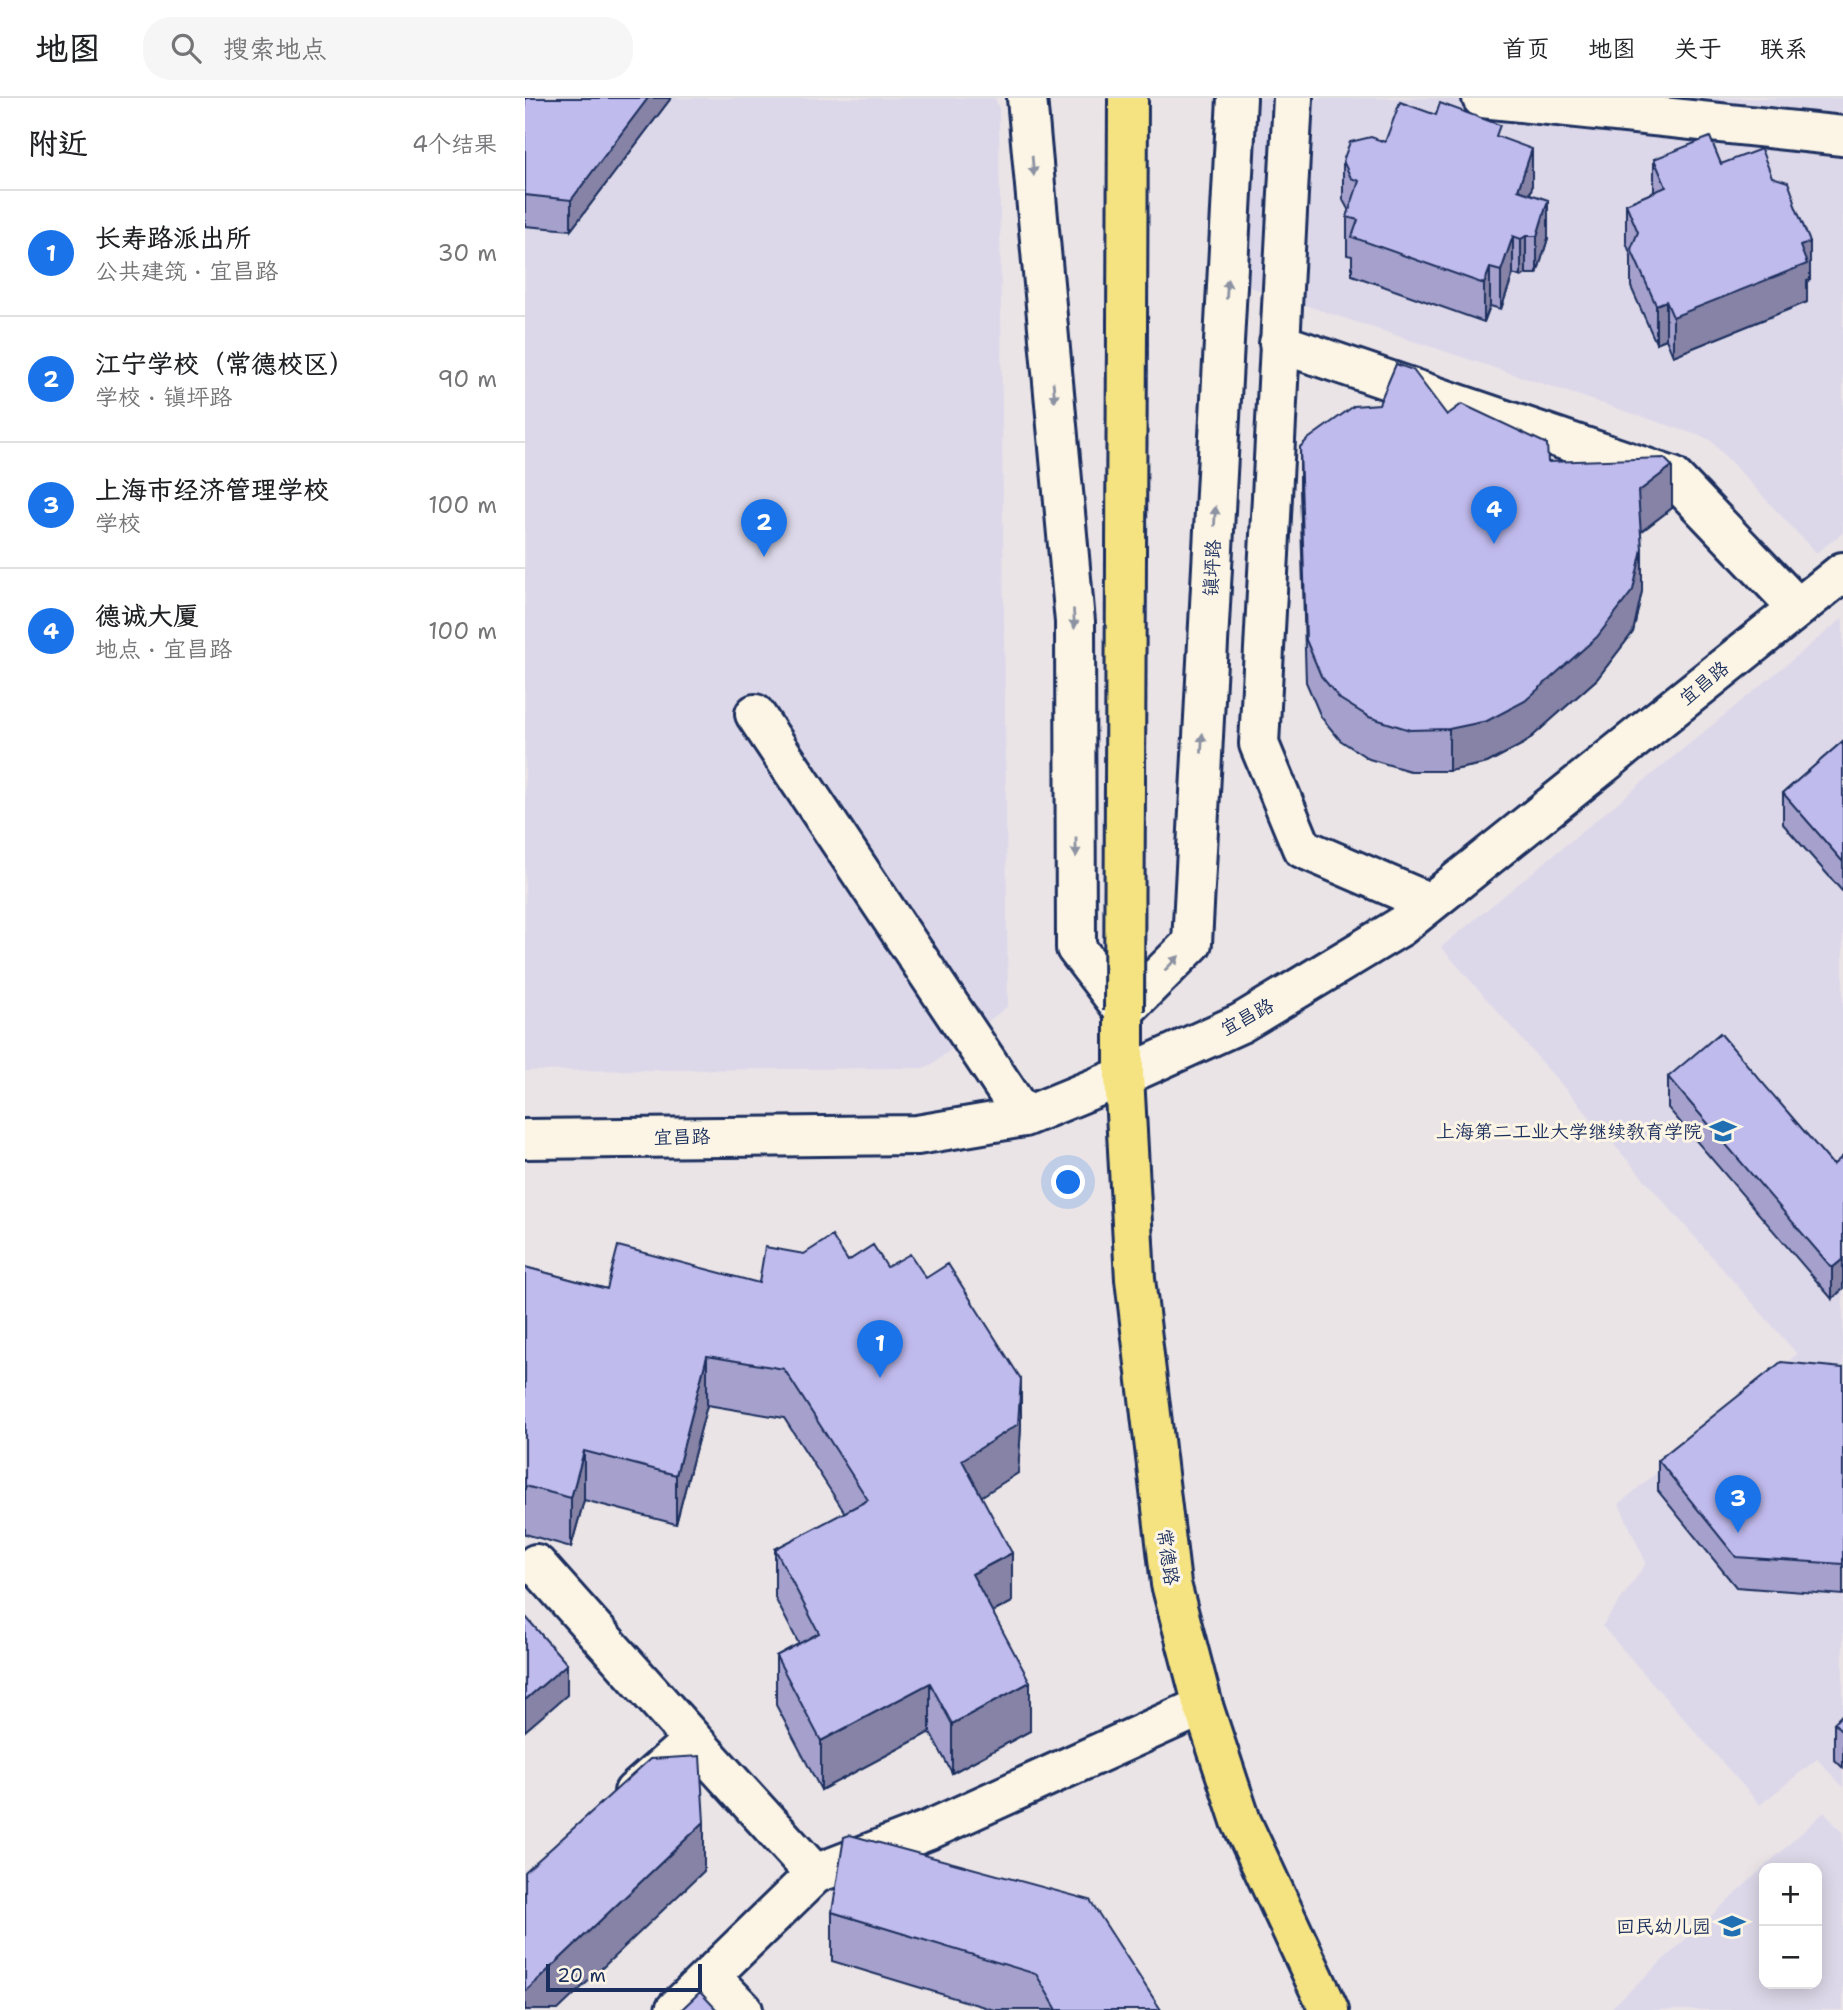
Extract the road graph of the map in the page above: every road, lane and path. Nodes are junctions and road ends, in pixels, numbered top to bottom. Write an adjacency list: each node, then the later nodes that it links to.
1 (1027, 98): 12 (street, one-way to 12)
2 (1128, 98): 12 (main road, bridge)
3 (1237, 98): 12 (street, 镇坪路, one-way to 3)
4 (1293, 98): 7 (street)
5 (1482, 98): 6 (street)
6 (1843, 136)
7 (1279, 343): 9 (street); 11 (street)
8 (1843, 572): 9 (street, 宜昌路)
9 (1798, 608): 11 (street, 宜昌路)
10 (755, 714): 14 (street)
11 (1430, 903): 13 (street, 宜昌路)
12 (1124, 1011): 13 (main road)
13 (1124, 1076): 14 (street, 宜昌路); 17 (main road, 常德路)
14 (1024, 1116): 15 (street, 宜昌路)
15 (525, 1139)
16 (536, 1564): 18 (street)
17 (1203, 1706): 20 (street); 24 (main road, 常德路)
18 (693, 1740): 19 (street); 20 (street)
19 (604, 1819)
20 (815, 1874): 21 (street)
21 (710, 1976): 22 (street); 23 (street)
22 (675, 2010)
23 (743, 2010)
24 (1329, 2010)

